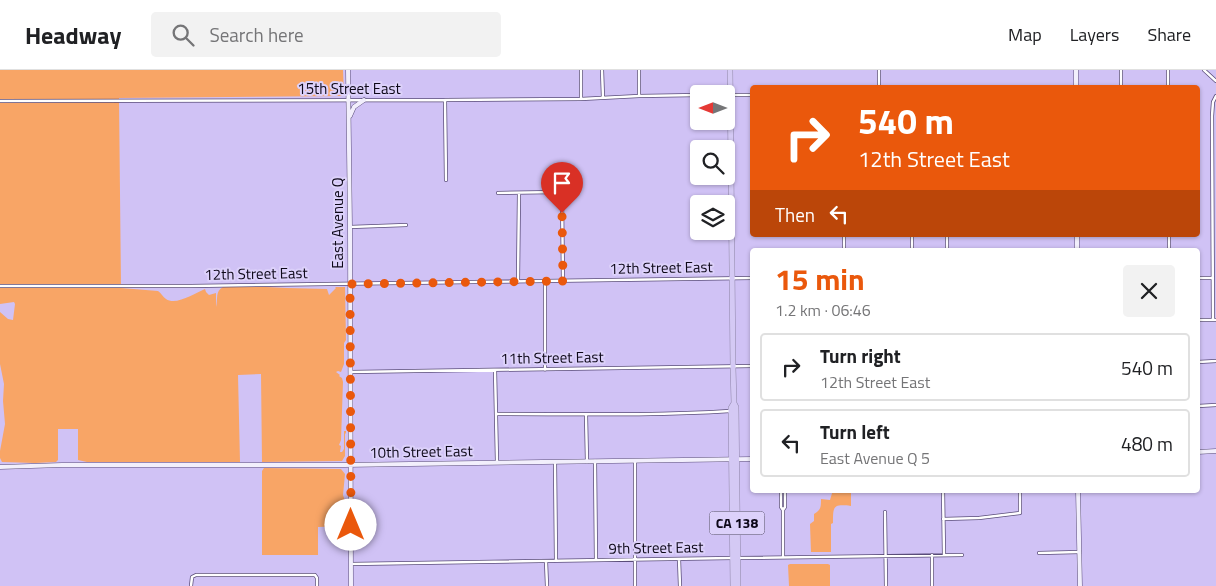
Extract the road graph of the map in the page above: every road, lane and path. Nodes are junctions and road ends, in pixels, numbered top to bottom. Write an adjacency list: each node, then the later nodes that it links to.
1 (348, 70): 24 (main road, East Avenue Q)
2 (581, 70): 22 (street)
3 (602, 70): 23 (street)
4 (639, 70): 20 (street)
5 (730, 70): 12 (highway, CA 138)
6 (879, 70): 13 (street)
7 (1076, 70): 14 (main road)
8 (1121, 70): 15 (street)
9 (1168, 70): 16 (street)
10 (1204, 70): 11 (street)
11 (1216, 81)
12 (729, 85)
13 (879, 85)
14 (1076, 85)
15 (1121, 85)
16 (1168, 85)
17 (690, 95): 20 (street, 15th Street East)
18 (735, 95): 19 (street)
19 (750, 95)
20 (639, 96): 23 (street, 15th Street East)
21 (1216, 96): 38 (street)
22 (581, 98): 23 (street, 15th Street East); 26 (street, 15th Street East)
23 (603, 98)
24 (348, 100): 25 (street, 15th Street East); 27 (street, 15th Street East); 28 (main road, East Avenue Q)
25 (364, 100): 26 (street, 15th Street East); 28 (main road)
26 (446, 100): 30 (street)
27 (0, 101)
28 (348, 118): 34 (main road, East Avenue Q)
29 (729, 130): 35 (highway, CA 138)
30 (446, 180)
31 (498, 193): 32 (street)
32 (519, 193): 40 (street); 41 (street)
33 (406, 225): 34 (street)
34 (350, 227): 42 (main road, East Avenue Q)
35 (733, 278): 36 (street, 12th Street East); 40 (street, 12th Street East); 48 (highway, CA 138)
36 (750, 278)
37 (1200, 278): 38 (street)
38 (1212, 278): 45 (street)
39 (545, 281): 40 (street, 12th Street East); 41 (street, 12th Street East); 51 (street)
40 (563, 281)
41 (518, 282): 42 (street, 12th Street East)
42 (350, 284): 43 (street, 12th Street East); 52 (main road, East Avenue Q)
43 (0, 286)
44 (1200, 320): 45 (street)
45 (1214, 320)
46 (1216, 361): 47 (street)
47 (1200, 362)
48 (733, 366): 49 (street, 11th Street East); 51 (street, 11th Street East); 53 (highway, CA 138)
49 (750, 366)
50 (495, 370): 51 (street, 11th Street East); 52 (street, 11th Street East); 57 (street)
51 (545, 370)
52 (351, 372): 68 (main road, East Avenue Q)
53 (734, 403): 56 (highway, CA 138); 61 (highway, CA 138)
54 (1216, 405): 55 (street)
55 (1200, 406)
56 (731, 411): 58 (street); 61 (highway, CA 138)
57 (496, 414): 58 (street); 65 (street)
58 (586, 414): 67 (street)
59 (1216, 451): 60 (main road)
60 (1200, 452)
61 (734, 459): 62 (main road, 10th Street East); 63 (main road, 10th Street East); 85 (highway, CA 138)
62 (750, 459)
63 (635, 460): 64 (main road, 10th Street East); 86 (street)
64 (595, 461): 67 (main road, 10th Street East); 89 (street)
65 (497, 462): 66 (main road, 10th Street East); 68 (main road, 10th Street East)
66 (555, 462): 67 (main road, 10th Street East); 88 (street)
67 (587, 462)
68 (351, 465): 69 (main road, 10th Street East); 91 (main road, East Avenue Q)
69 (0, 467)
70 (781, 493): 75 (street)
71 (785, 493): 75 (street)
72 (943, 493): 77 (street)
73 (1020, 493): 77 (street)
74 (1078, 493): 78 (main road)
75 (783, 510): 84 (street)
76 (885, 512): 83 (street)
77 (944, 519): 81 (street)
78 (1080, 552): 79 (street); 102 (main road)
79 (1039, 553)
80 (932, 555): 81 (street, 9th Street East); 83 (street, 9th Street East); 101 (street)
81 (944, 555): 82 (street, 9th Street East)
82 (962, 555)
83 (885, 556): 84 (street, 9th Street East); 100 (street)
84 (783, 557): 85 (street, 9th Street East)
85 (735, 558): 87 (street, 9th Street East); 98 (highway, CA 138); 99 (highway, CA 138)
86 (635, 559): 87 (street, 9th Street East); 89 (street, 9th Street East); 96 (street)
87 (679, 559): 97 (street)
88 (556, 560): 89 (street, 9th Street East); 90 (street, 9th Street East)
89 (596, 560)
90 (546, 561): 91 (street, 9th Street East); 95 (street)
91 (351, 564): 94 (main road, East Avenue Q)
92 (191, 586): 93 (street)
93 (317, 586)
94 (351, 586)
95 (547, 586)
96 (635, 586)
97 (680, 586)
98 (733, 586)
99 (738, 586)
100 (886, 586)
101 (932, 586)
102 (1080, 586)

